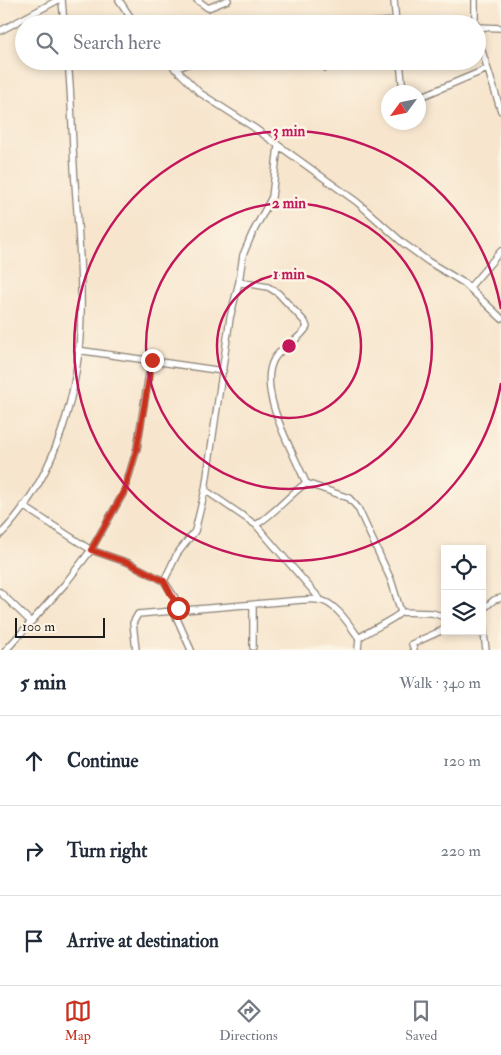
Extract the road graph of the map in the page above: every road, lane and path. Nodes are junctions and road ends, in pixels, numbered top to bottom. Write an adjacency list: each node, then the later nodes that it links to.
1 (60, 0): 7 (street); 8 (street)
2 (119, 0): 9 (street)
3 (197, 0): 4 (street)
4 (228, 0)
5 (394, 0): 10 (street)
6 (475, 0): 11 (street)
7 (31, 15)
8 (62, 15)
9 (129, 15)
10 (395, 15)
11 (475, 15)
12 (15, 23): 15 (street)
13 (486, 27): 14 (street)
14 (501, 28)
15 (0, 31)
16 (486, 66): 17 (street)
17 (487, 69): 24 (street)
18 (69, 70): 30 (street)
19 (176, 70): 25 (street)
20 (401, 70): 22 (street)
21 (485, 70): 23 (street)
22 (402, 85)
23 (426, 95)
24 (501, 110)
25 (278, 146): 27 (street); 28 (street)
26 (501, 251): 28 (street)
27 (239, 282): 32 (street); 33 (street)
28 (470, 288): 29 (street)
29 (501, 318)
30 (77, 350): 31 (street); 35 (street)
31 (152, 360): 32 (street); 38 (street)
32 (223, 371): 34 (street)
33 (306, 483): 36 (street); 46 (street)
34 (205, 490): 36 (street); 39 (street)
35 (23, 506): 37 (street); 38 (street)
36 (256, 525): 42 (street)
37 (0, 534)
38 (91, 550): 39 (street); 48 (street)
39 (164, 581): 45 (street)
40 (0, 592): 48 (street)
41 (501, 598): 44 (street)
42 (320, 599): 43 (street); 51 (street)
43 (253, 605): 45 (street); 52 (street)
44 (486, 607)
45 (177, 612): 54 (street); 55 (street)
46 (401, 612): 47 (street); 51 (street)
47 (441, 616)
48 (32, 622): 53 (street)
49 (441, 631): 57 (street)
50 (484, 635): 58 (street)
51 (359, 638): 56 (street)
52 (253, 647)
53 (6, 650)
54 (136, 650)
55 (191, 650)
56 (358, 650)
57 (414, 650)
58 (486, 650)

